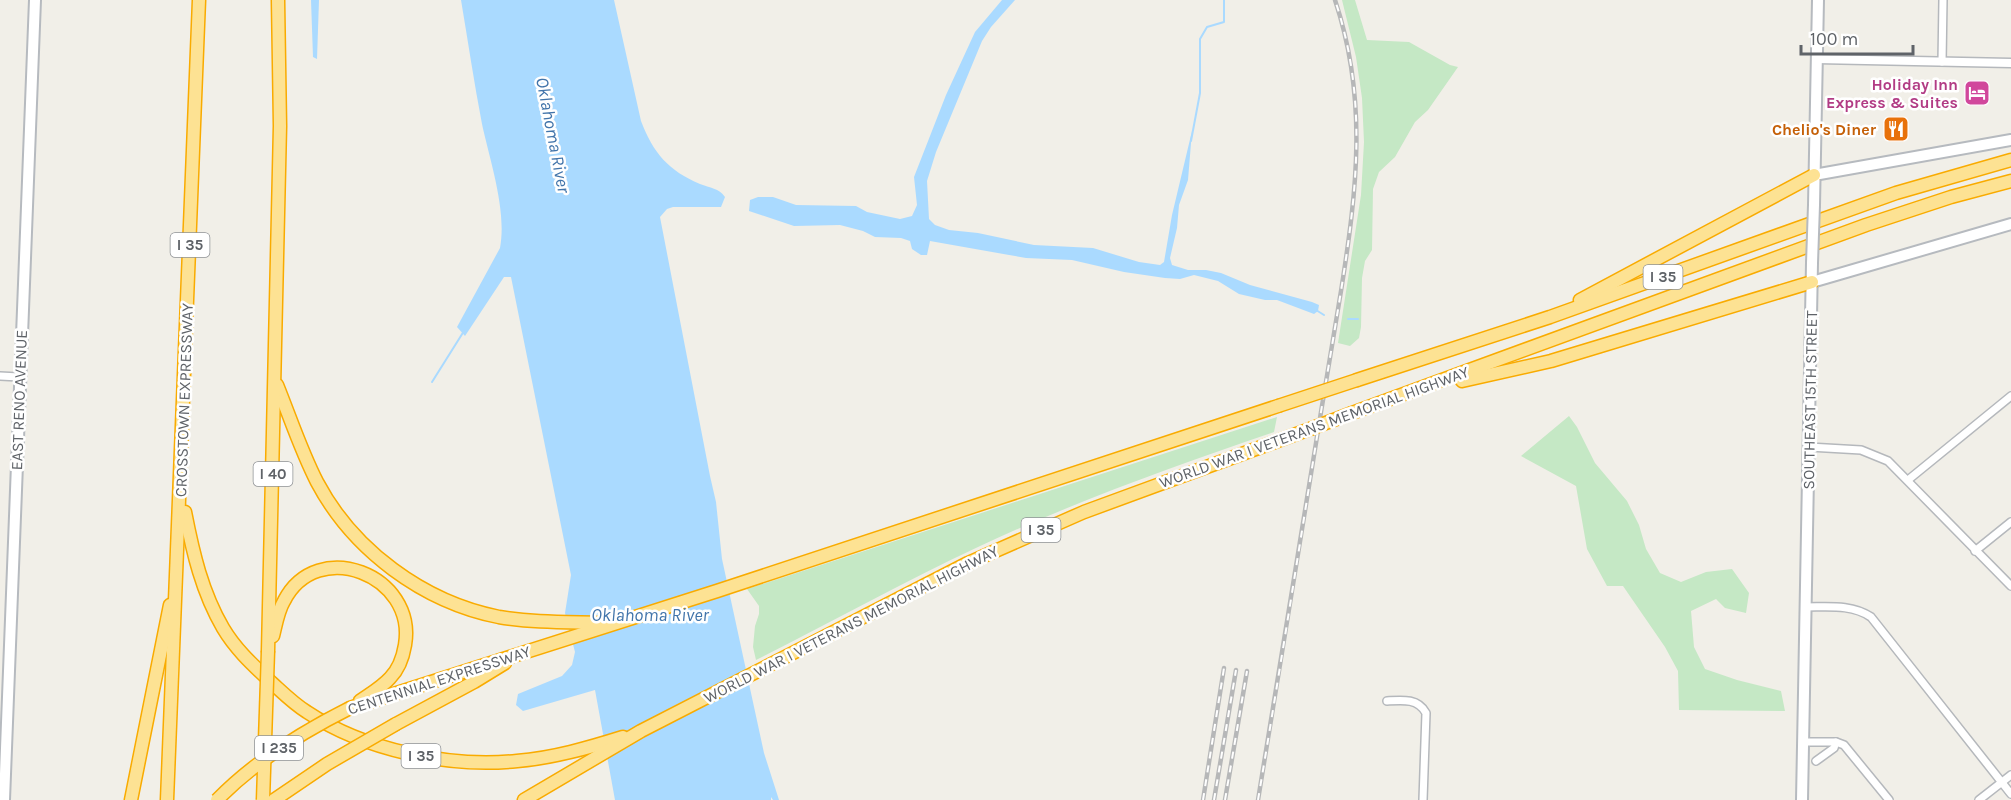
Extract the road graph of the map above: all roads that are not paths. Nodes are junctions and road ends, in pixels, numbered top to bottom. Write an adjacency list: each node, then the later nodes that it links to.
1 (35, 0): 17 (main road, EAST RENO AVENUE)
2 (199, 0): 23 (highway, CROSSTOWN EXPRESSWAY / I 35)
3 (278, 0): 18 (highway, I 35)
4 (1818, 0): 6 (main road, SOUTHEAST 15TH STREET)
5 (1943, 0): 7 (street)
6 (1817, 59): 7 (street); 11 (main road, SOUTHEAST 15TH STREET)
7 (1942, 62): 8 (street)
8 (2011, 63)
9 (2011, 140): 11 (main road)
10 (2011, 160): 15 (highway, WORLD WAR I VETERANS MEMORIAL HIGHWAY / I 35)
11 (1814, 175): 14 (main road, SOUTHEAST 15TH STREET, bridge); 15 (highway)
12 (2011, 181): 19 (highway, WORLD WAR I VETERANS MEMORIAL HIGHWAY / I 35)
13 (2011, 224): 14 (main road)
14 (1812, 282): 19 (highway); 21 (main road, SOUTHEAST 15TH STREET)
15 (1550, 317): 29 (highway, WORLD WAR I VETERANS MEMORIAL HIGHWAY / I 35, bridge)
16 (0, 376): 17 (street)
17 (19, 376): 42 (main road, EAST RENO AVENUE)
18 (274, 380): 29 (highway, I 35); 30 (highway, I 40)
19 (1412, 392): 34 (highway, WORLD WAR I VETERANS MEMORIAL HIGHWAY / I 35, bridge)
20 (2011, 396): 22 (street)
21 (1809, 447): 22 (street); 28 (main road, SOUTHEAST 15TH STREET)
22 (1908, 480): 25 (street)
23 (180, 490): 26 (highway, CROSSTOWN EXPRESSWAY); 34 (highway, I 35)
24 (2011, 522): 25 (street)
25 (1975, 551): 27 (street)
26 (178, 566): 43 (highway); 44 (highway, CROSSTOWN EXPRESSWAY)
27 (2011, 586)
28 (1806, 607): 35 (main road, SOUTHEAST 15TH STREET); 39 (street)
29 (614, 624): 31 (highway, CENTENNIAL EXPRESSWAY / I 235)
30 (268, 651): 33 (highway); 46 (highway, I 40, bridge)
31 (518, 654): 33 (highway, CENTENNIAL EXPRESSWAY / I 235); 47 (highway, bridge)
32 (1387, 701): 50 (street)
33 (350, 708): 45 (highway, CENTENNIAL EXPRESSWAY / I 235, bridge)
34 (641, 731): 40 (highway)
35 (1803, 742): 36 (street); 51 (main road, SOUTHEAST 15TH STREET)
36 (1836, 742): 37 (street); 52 (street)
37 (1816, 761)
38 (2011, 775): 39 (street)
39 (2001, 782): 41 (street); 53 (street)
40 (550, 784): 48 (highway); 49 (highway)
41 (2011, 794)
42 (4, 800)
43 (131, 800)
44 (167, 800)
45 (217, 800)
46 (263, 800)
47 (274, 800)
48 (514, 800)
49 (524, 800)
50 (1423, 800)
51 (1802, 800)
52 (1889, 800)
53 (1979, 800)

